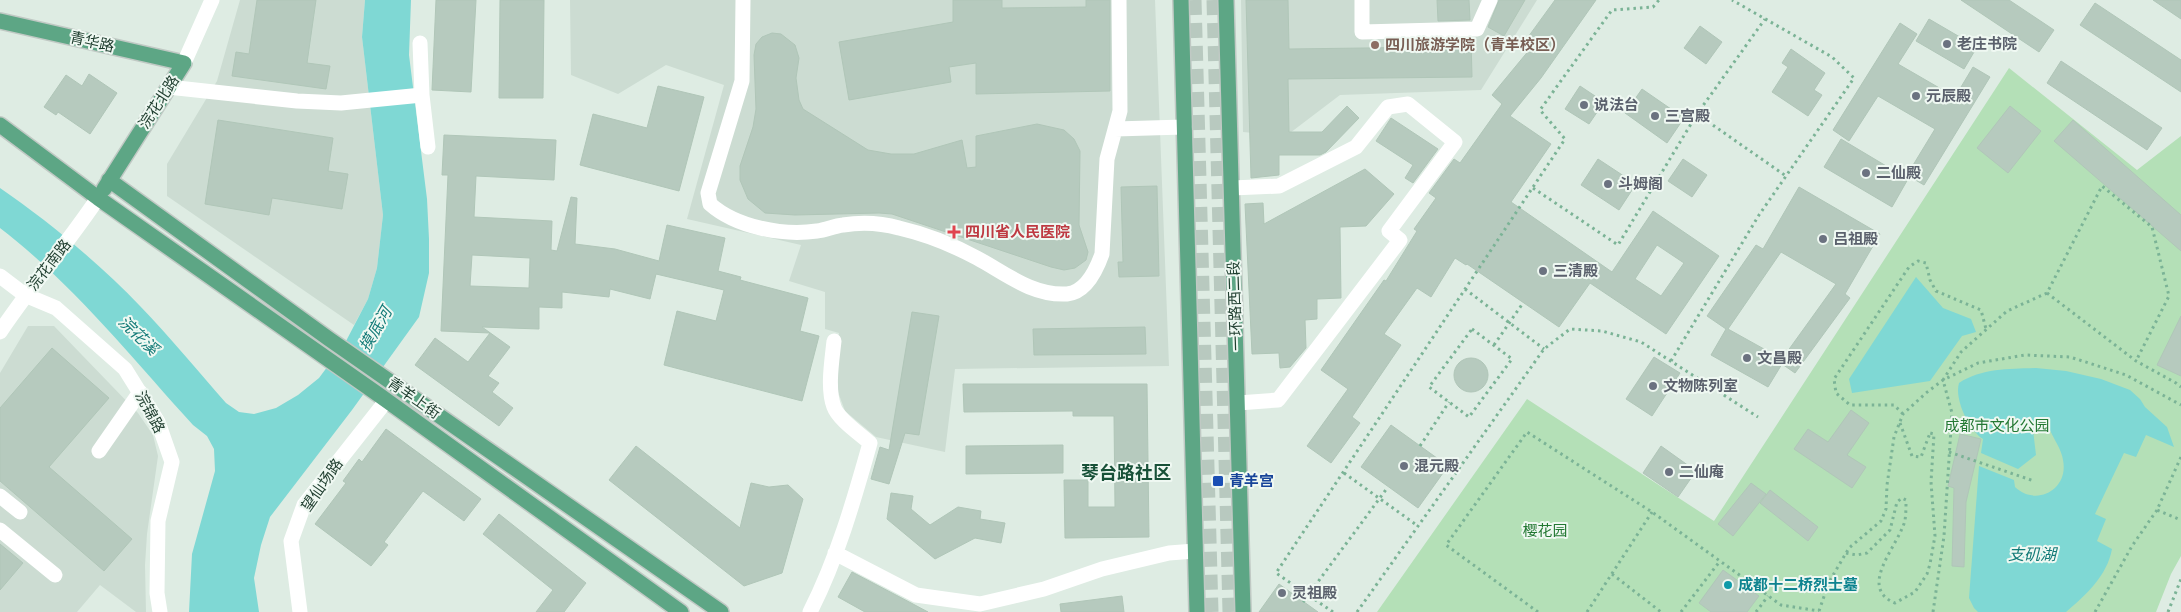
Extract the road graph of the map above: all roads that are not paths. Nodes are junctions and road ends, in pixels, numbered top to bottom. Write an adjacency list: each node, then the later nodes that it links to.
1 (212, 0): 10 (street, 浣花北路)
2 (743, 0): 15 (street)
3 (1181, 0): 14 (main road)
4 (1226, 0): 18 (main road, 一环路西二段)
5 (1362, 0): 6 (street)
6 (1490, 0)
7 (1117, 3): 15 (street)
8 (0, 21): 10 (main road, 青华路)
9 (420, 43): 12 (street)
10 (184, 63): 11 (main road, 浣花北路)
11 (168, 87): 12 (street); 17 (main road, 浣花北路)
12 (422, 95): 16 (street)
13 (0, 125): 19 (main road)
14 (1184, 127): 15 (street); 31 (main road)
15 (1115, 129)
16 (428, 147)
17 (109, 180): 19 (main road, 浣花北路); 37 (main road, 青羊上街)
18 (1232, 188): 26 (main road, 一环路西二段); 26 (street)
19 (98, 198): 21 (street, 浣花南路); 25 (main road, 青羊上街)
20 (0, 276): 21 (street, 浣锦路)
21 (25, 295): 22 (street, 浣花南路); 24 (street, 浣锦路)
22 (0, 332)
23 (834, 341): 32 (street)
24 (140, 392): 27 (street); 34 (street, 浣锦路)
25 (383, 398): 35 (street, 望仙场路); 36 (main road, 青羊上街)
26 (1238, 403): 40 (main road, 一环路西二段)
27 (98, 451)
28 (0, 496): 29 (street)
29 (20, 512)
30 (0, 530): 33 (street)
31 (1195, 551): 32 (street); 39 (main road)
32 (835, 553): 38 (street)
33 (55, 575)
34 (160, 612)
35 (300, 612)
36 (681, 612)
37 (721, 612)
38 (810, 612)
39 (1197, 612)
40 (1243, 612)

